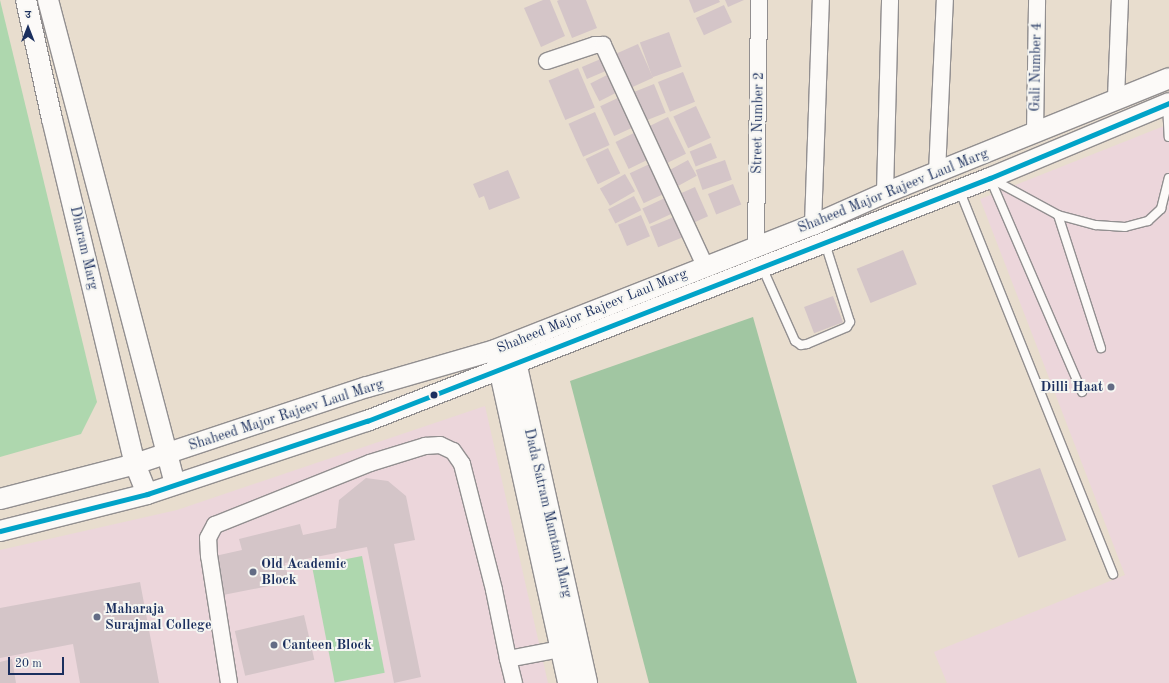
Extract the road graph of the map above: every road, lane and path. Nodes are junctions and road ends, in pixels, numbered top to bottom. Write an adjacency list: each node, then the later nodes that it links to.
1 (26, 0): 31 (street, Dharam Marg)
2 (48, 0): 30 (street, Dharam Marg)
3 (759, 0): 23 (street, Street Number 2)
4 (821, 0): 21 (street)
5 (890, 0): 19 (street)
6 (945, 0): 15 (street)
7 (1037, 0): 13 (street, Gali Number 4)
8 (1120, 0): 11 (street)
9 (547, 61): 24 (street)
10 (1169, 78): 11 (street, Shaheed Major Rajeev Laul Marg)
11 (1116, 98): 13 (street, Shaheed Major Rajeev Laul Marg)
12 (1168, 103): 14 (lane); 16 (street, Shaheed Major Rajeev Laul Marg)
13 (1035, 133): 15 (street, Shaheed Major Rajeev Laul Marg)
14 (1169, 137)
15 (937, 173): 19 (street, Shaheed Major Rajeev Laul Marg)
16 (990, 178): 18 (street, Shaheed Major Rajeev Laul Marg); 20 (lane); 29 (lane)
17 (1169, 178): 20 (lane)
18 (959, 188): 22 (street, Shaheed Major Rajeev Laul Marg); 36 (lane)
19 (885, 192): 21 (street, Shaheed Major Rajeev Laul Marg)
20 (1058, 215): 27 (lane)
21 (813, 225): 23 (street, Shaheed Major Rajeev Laul Marg)
22 (824, 242): 25 (street, Shaheed Major Rajeev Laul Marg); 25 (lane)
23 (756, 245): 24 (street, Shaheed Major Rajeev Laul Marg)
24 (705, 266): 26 (street, Shaheed Major Rajeev Laul Marg)
25 (762, 267): 28 (street, Shaheed Major Rajeev Laul Marg)
26 (504, 347): 28 (street, Dada Satram Mamtani Marg); 30 (street, Shaheed Major Rajeev Laul Marg)
27 (1101, 348)
28 (507, 368): 32 (street, Shaheed Major Rajeev Laul Marg); 37 (street, Dada Satram Mamtani Marg); 42 (street, Dada Satram Mamtani Marg)
29 (1082, 392)
30 (166, 454): 31 (street, Shaheed Major Rajeev Laul Marg); 32 (street, Dharam Marg)
31 (135, 464): 33 (street, Dharam Marg); 34 (street, Shaheed Major Rajeev Laul Marg)
32 (175, 483): 33 (street, Shaheed Major Rajeev Laul Marg)
33 (147, 494): 35 (street, Shaheed Major Rajeev Laul Marg)
34 (0, 499)
35 (0, 531)
36 (1112, 574)
37 (561, 649): 38 (street); 41 (street, Dada Satram Mamtani Marg)
38 (508, 660): 39 (street); 40 (street)
39 (229, 683)
40 (514, 683)
41 (568, 683)
42 (587, 683)

